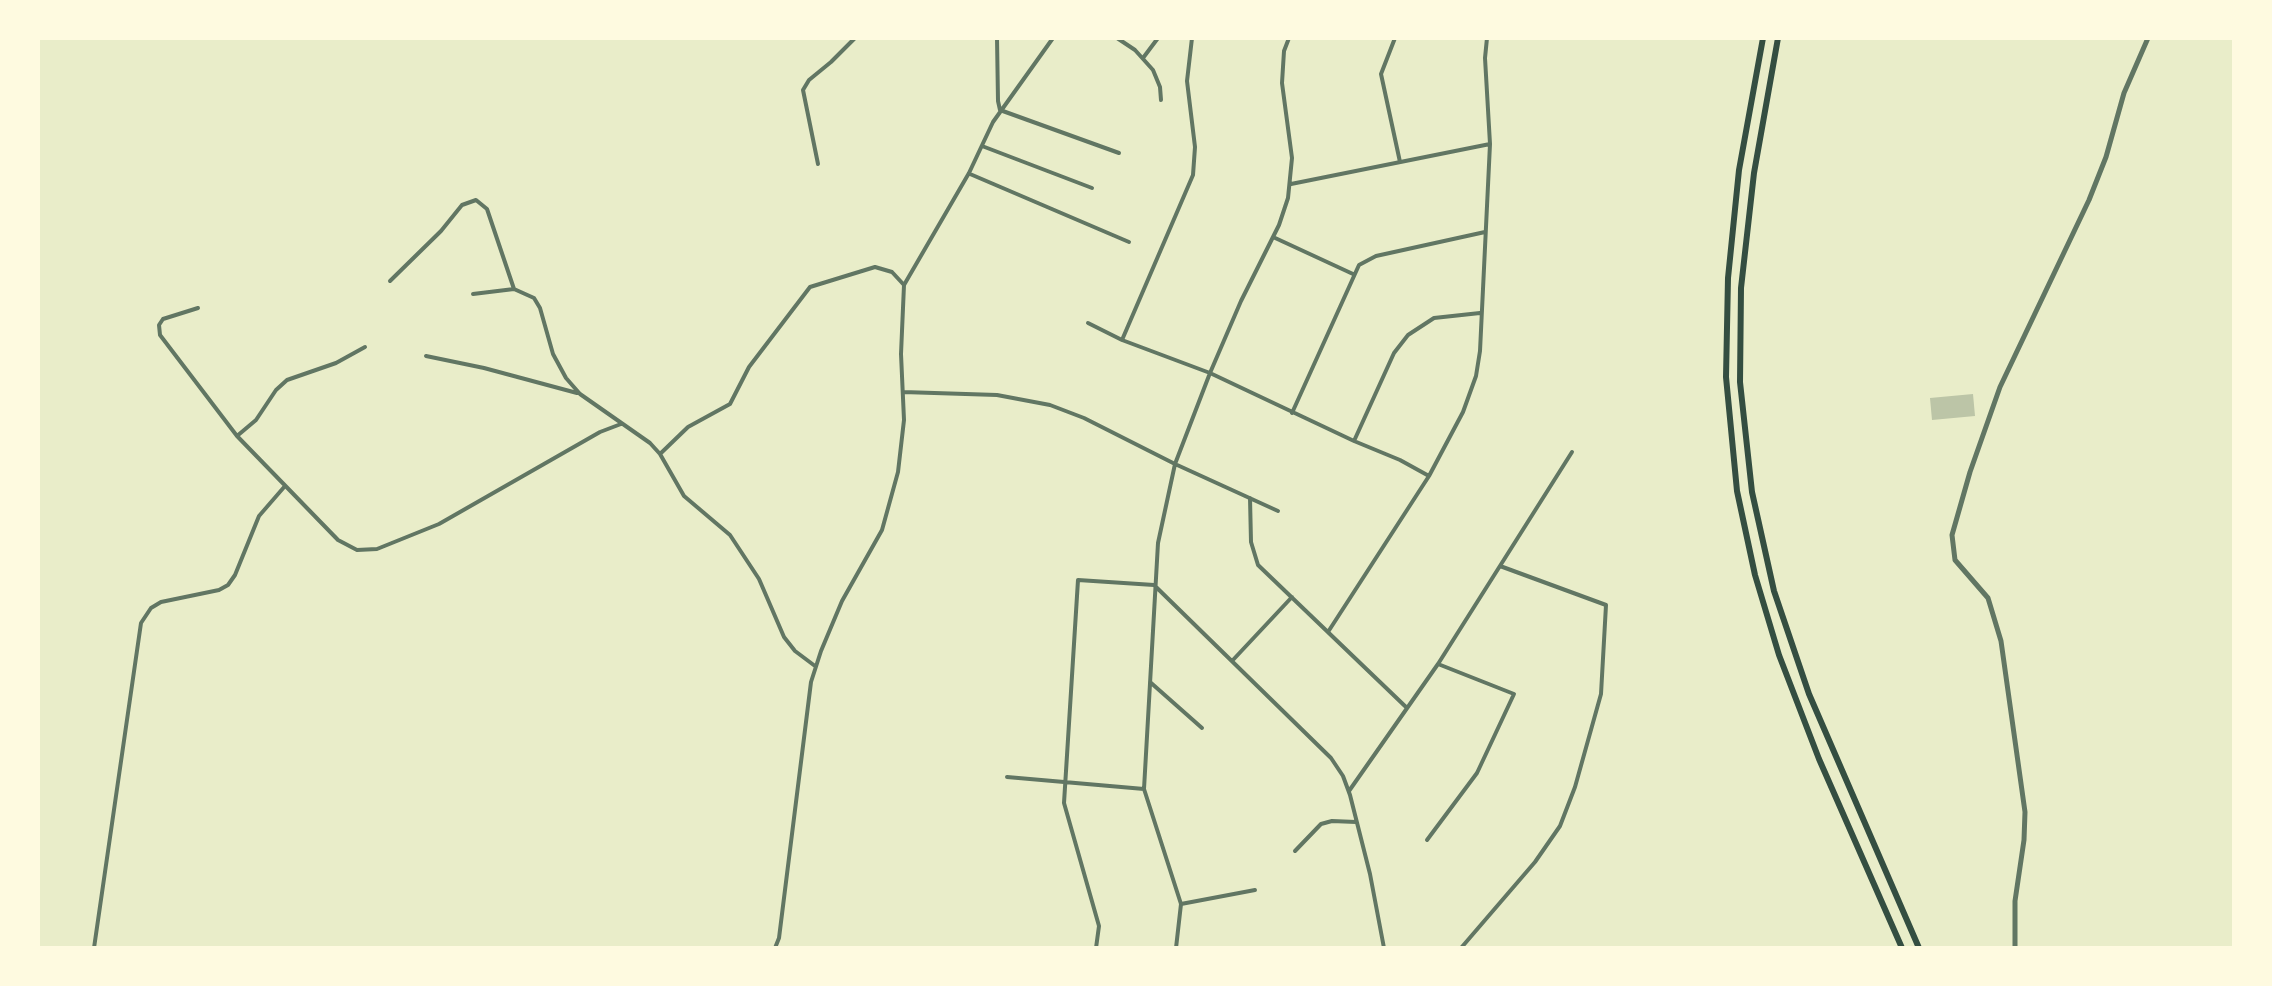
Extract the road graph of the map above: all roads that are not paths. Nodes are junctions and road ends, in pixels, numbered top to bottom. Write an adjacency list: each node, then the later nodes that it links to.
1 (855, 38): 20 (street)
2 (997, 38): 15 (street)
3 (1053, 38): 15 (street)
4 (1117, 38): 13 (street)
5 (1158, 38): 13 (street)
6 (1192, 38): 35 (street)
7 (1289, 38): 22 (street)
8 (1395, 38): 19 (street)
9 (1487, 38): 16 (street)
10 (1763, 38): 77 (highway)
11 (1778, 38): 78 (highway)
12 (2148, 38): 79 (street)
13 (1143, 58): 14 (street)
14 (1161, 100)
15 (1002, 111): 17 (street); 18 (street)
16 (1490, 144): 19 (street); 24 (street)
17 (981, 146): 21 (street); 23 (street)
18 (1119, 153)
19 (1400, 162): 22 (street)
20 (818, 164)
21 (969, 173): 26 (street); 29 (street)
22 (1291, 184): 25 (street)
23 (1092, 188)
24 (1485, 232): 27 (street); 33 (street)
25 (1273, 237): 27 (street); 38 (street)
26 (1129, 242)
27 (1353, 274): 41 (street)
28 (390, 281): 30 (street)
29 (904, 285): 39 (street); 46 (street)
30 (514, 289): 31 (street); 40 (street)
31 (473, 294)
32 (198, 308): 43 (street)
33 (1481, 313): 44 (street); 48 (street)
34 (1088, 323): 35 (street)
35 (1122, 340): 38 (street)
36 (365, 347): 43 (street)
37 (426, 356): 40 (street)
38 (1210, 373): 41 (street); 47 (street)
39 (903, 392): 47 (street); 58 (street)
40 (580, 394): 42 (street)
41 (1292, 413): 44 (street)
42 (621, 424): 46 (street); 49 (street)
43 (237, 436): 49 (street)
44 (1354, 441): 48 (street)
45 (1572, 452): 52 (street)
46 (660, 454): 58 (street)
47 (1175, 464): 50 (street); 53 (street)
48 (1429, 476): 55 (street)
49 (285, 486): 71 (street)
50 (1250, 498): 51 (street); 54 (street)
51 (1278, 511)
52 (1500, 566): 57 (street); 76 (street)
53 (1154, 585): 56 (street); 59 (street); 63 (street)
54 (1292, 597): 55 (street); 56 (street)
55 (1328, 632): 60 (street)
56 (1232, 661): 65 (street)
57 (1438, 664): 60 (street); 67 (street)
58 (815, 666): 72 (street)
59 (1150, 682): 61 (street); 64 (street)
60 (1407, 708): 65 (street)
61 (1202, 728)
62 (1007, 777): 63 (street)
63 (1065, 782): 64 (street); 73 (street)
64 (1144, 789): 70 (street)
65 (1349, 791): 66 (street)
66 (1357, 822): 68 (street); 75 (street)
67 (1427, 840)
68 (1295, 851)
69 (1255, 890): 70 (street)
70 (1181, 904): 74 (street)
71 (94, 948)
72 (775, 948)
73 (1096, 948)
74 (1176, 948)
75 (1384, 948)
76 (1461, 948)
77 (1902, 948)
78 (1919, 948)
79 (2015, 948)

